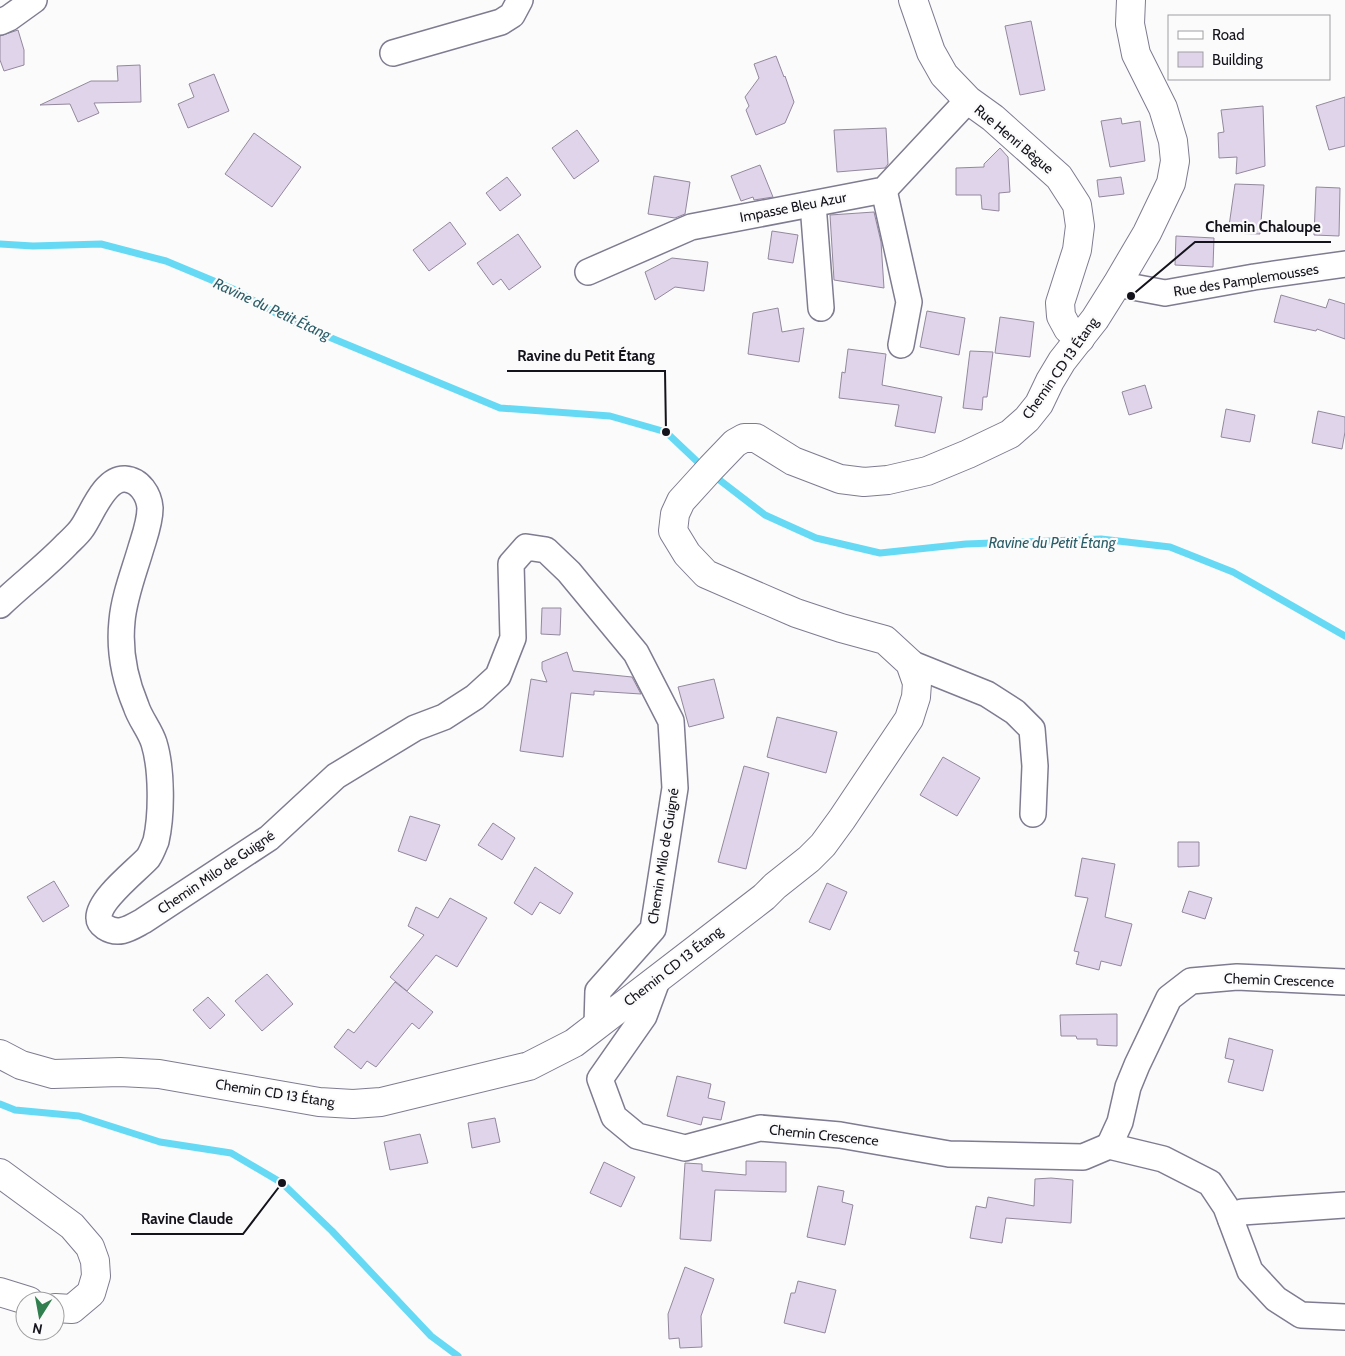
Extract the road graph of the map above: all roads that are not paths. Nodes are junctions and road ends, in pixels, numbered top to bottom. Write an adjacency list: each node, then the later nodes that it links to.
1 (34, 0): 5 (street)
2 (520, 0): 6 (street)
3 (913, 0): 7 (main road, Rue Henri Bègue)
4 (1131, 0): 12 (main road, Chemin CD 13 Étang)
5 (0, 22)
6 (393, 53)
7 (968, 100): 8 (street); 14 (main road, Rue Henri Bègue)
8 (884, 190): 9 (street, Impasse Bleu Azur); 15 (street)
9 (813, 204): 11 (street, Impasse Bleu Azur); 13 (street)
10 (1345, 264): 12 (street, Rue des Pamplemousses)
11 (588, 272)
12 (1117, 284): 14 (main road, Chemin CD 13 Étang)
13 (821, 308)
14 (1080, 339): 17 (main road, Chemin CD 13 Étang)
15 (901, 345)
16 (0, 605): 21 (street, Chemin Milo de Guigné)
17 (910, 663): 18 (street); 19 (main road, Chemin CD 13 Étang)
18 (1033, 814)
19 (658, 978): 21 (main road, Chemin CD 13 Étang); 23 (street, Chemin Crescence)
20 (1345, 982): 23 (street, Chemin Crescence)
21 (597, 1025): 22 (main road, Chemin CD 13 Étang)
22 (0, 1054)
23 (1109, 1146): 26 (street)
24 (0, 1173): 29 (main road)
25 (1345, 1205): 26 (street)
26 (1231, 1220): 30 (street)
27 (0, 1292): 28 (main road)
28 (15, 1297)
29 (65, 1309)
30 (1345, 1317)

